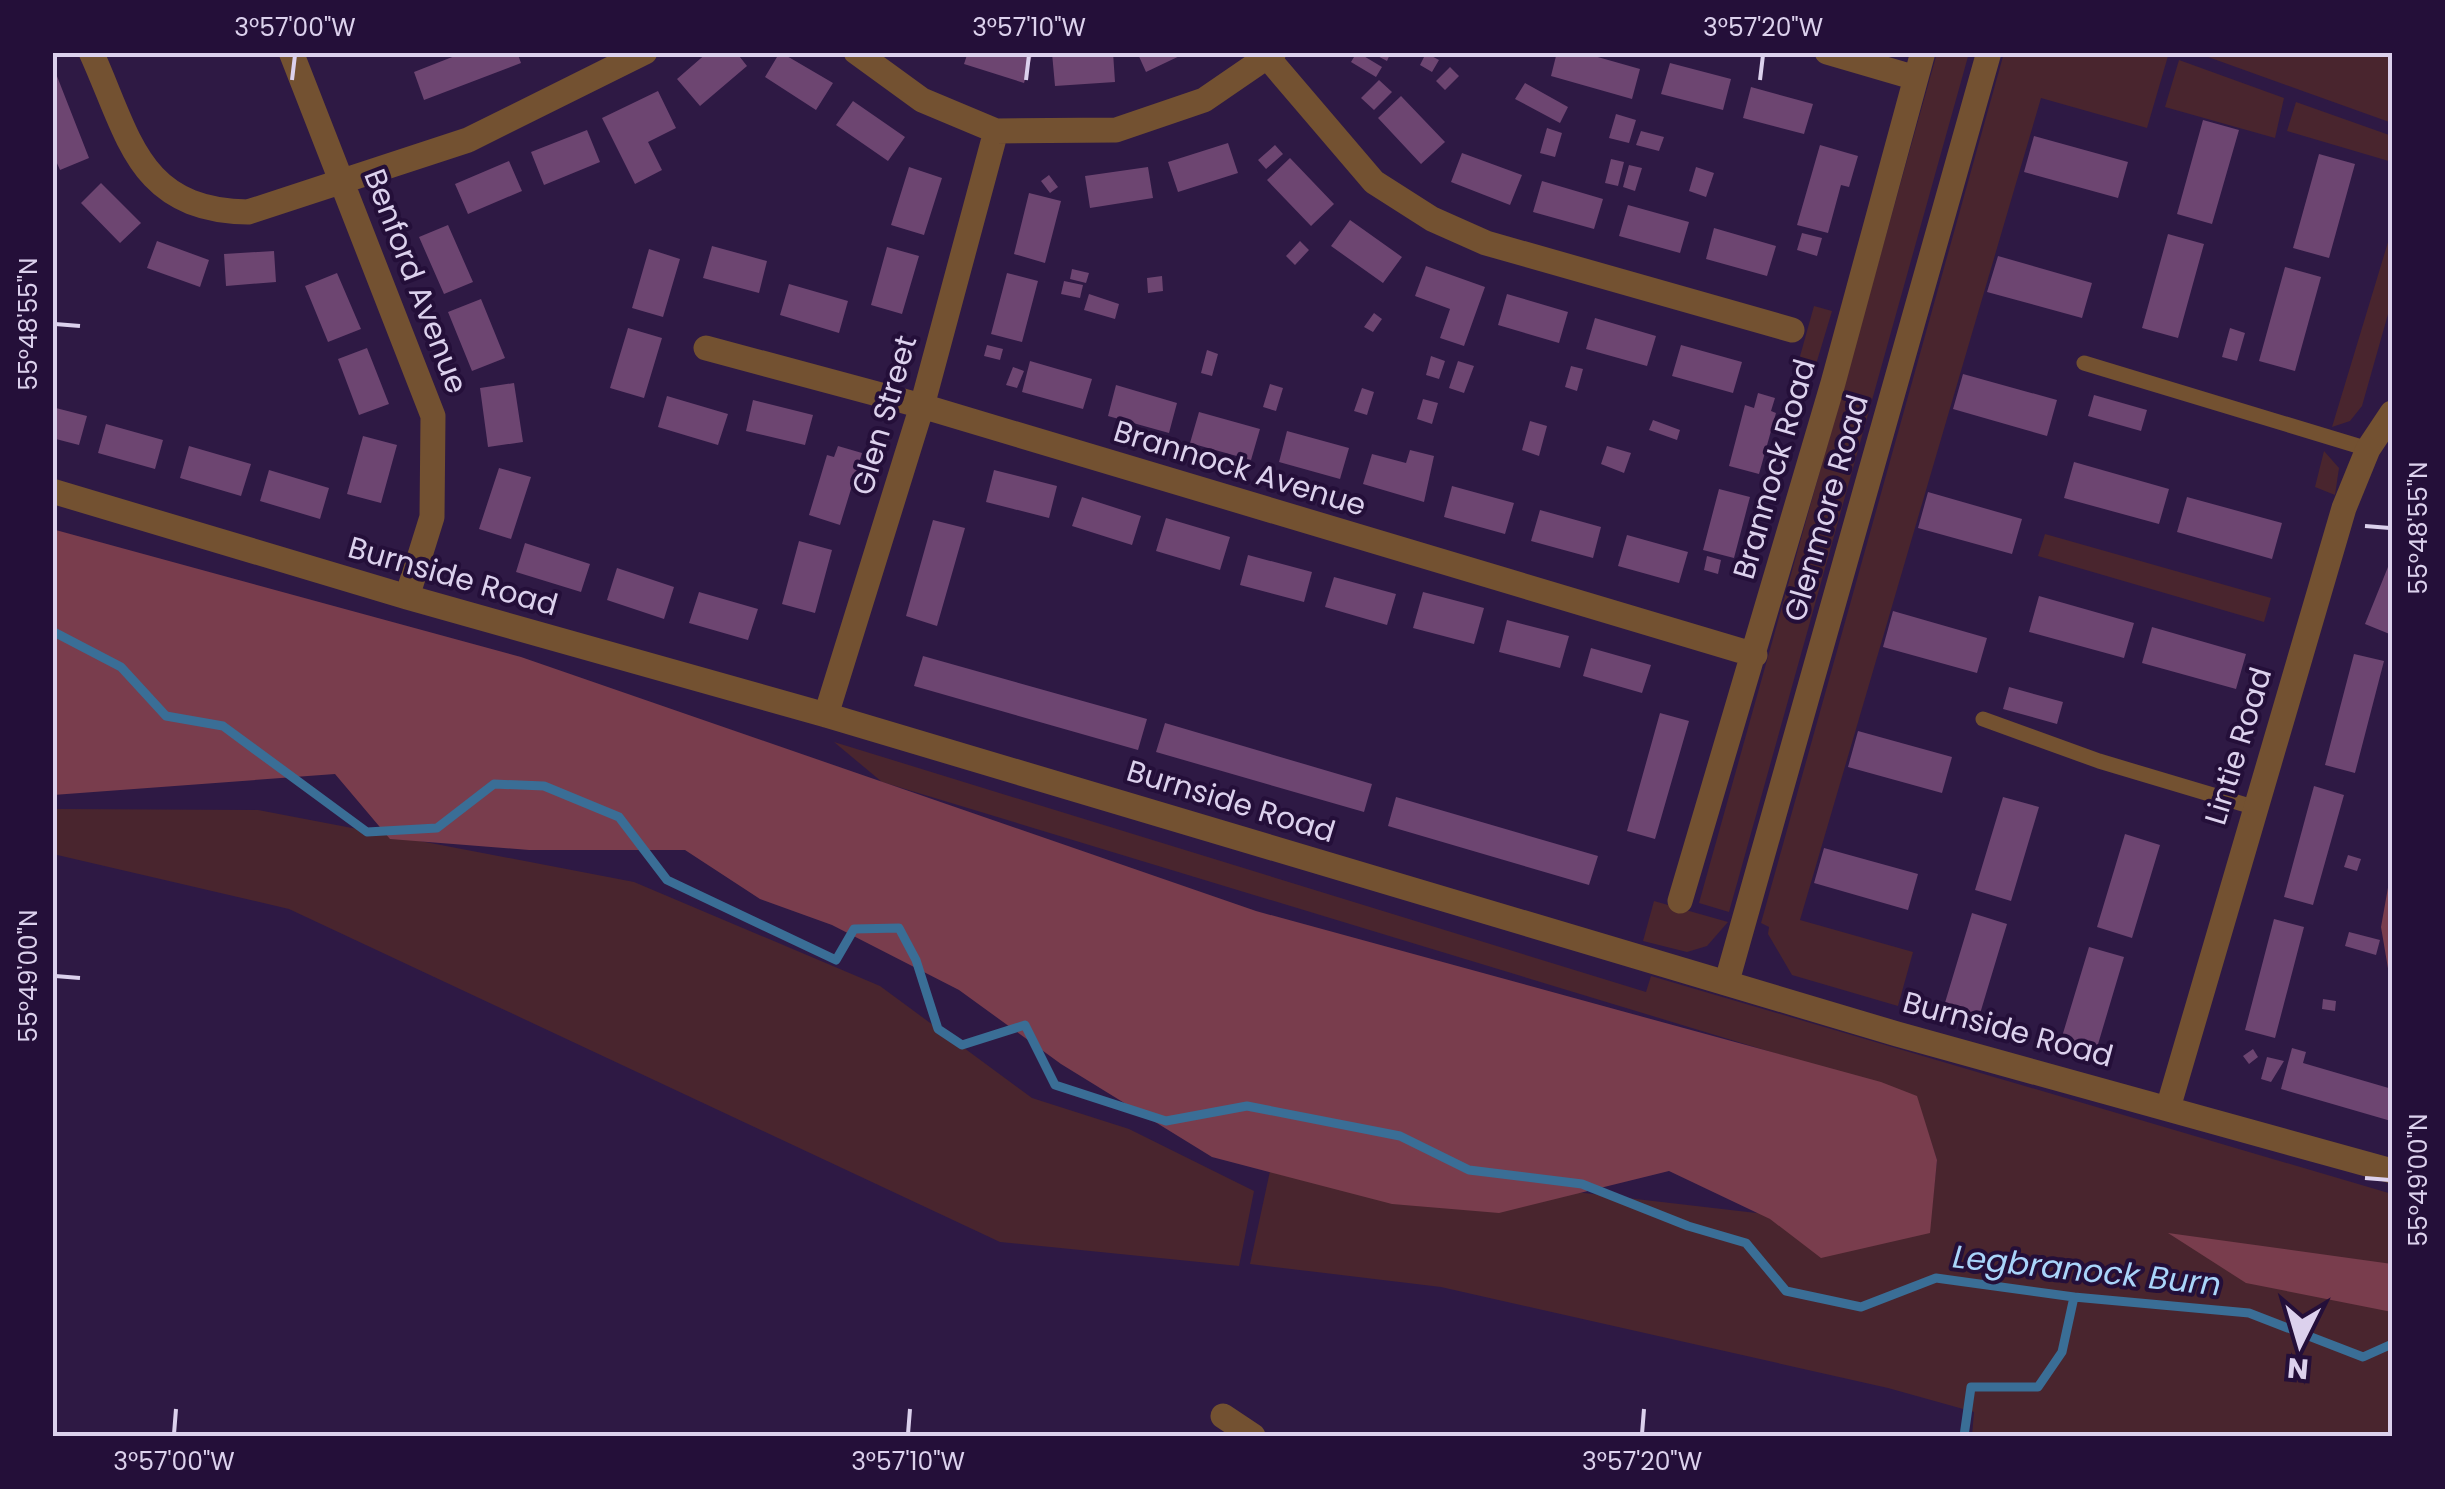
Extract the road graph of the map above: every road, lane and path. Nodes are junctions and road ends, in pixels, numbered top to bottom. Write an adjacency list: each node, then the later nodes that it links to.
1 (91, 52): 11 (street)
2 (290, 52): 11 (street, Benford Avenue)
3 (645, 52): 11 (street)
4 (856, 52): 10 (street)
5 (1827, 52): 9 (street)
6 (1923, 52): 9 (street, Brannock Road)
7 (1989, 52): 25 (street, Glenmore Road)
8 (1272, 56): 10 (street); 12 (street)
9 (1916, 78): 20 (street, Brannock Road)
10 (996, 132): 15 (street, Glen Street)
11 (344, 182): 19 (street, Benford Avenue)
12 (1792, 330)
13 (706, 348): 15 (street, Brannock Avenue)
14 (2084, 363): 17 (lane)
15 (922, 406): 20 (street, Brannock Avenue); 21 (street, Glen Street)
16 (2392, 412): 17 (street, Lintie Road)
17 (2368, 449): 23 (street, Lintie Road)
18 (52, 491): 19 (street, Burnside Road)
19 (407, 598): 21 (street, Burnside Road)
20 (1755, 655): 24 (street, Brannock Road)
21 (826, 715): 25 (street, Burnside Road)
22 (1983, 720): 23 (lane)
23 (2253, 807): 26 (street, Lintie Road)
24 (1680, 901)
25 (1727, 981): 26 (street, Burnside Road)
26 (2168, 1108): 27 (street, Burnside Road)
27 (2392, 1171)
28 (1223, 1416): 29 (street)
29 (1253, 1436)

